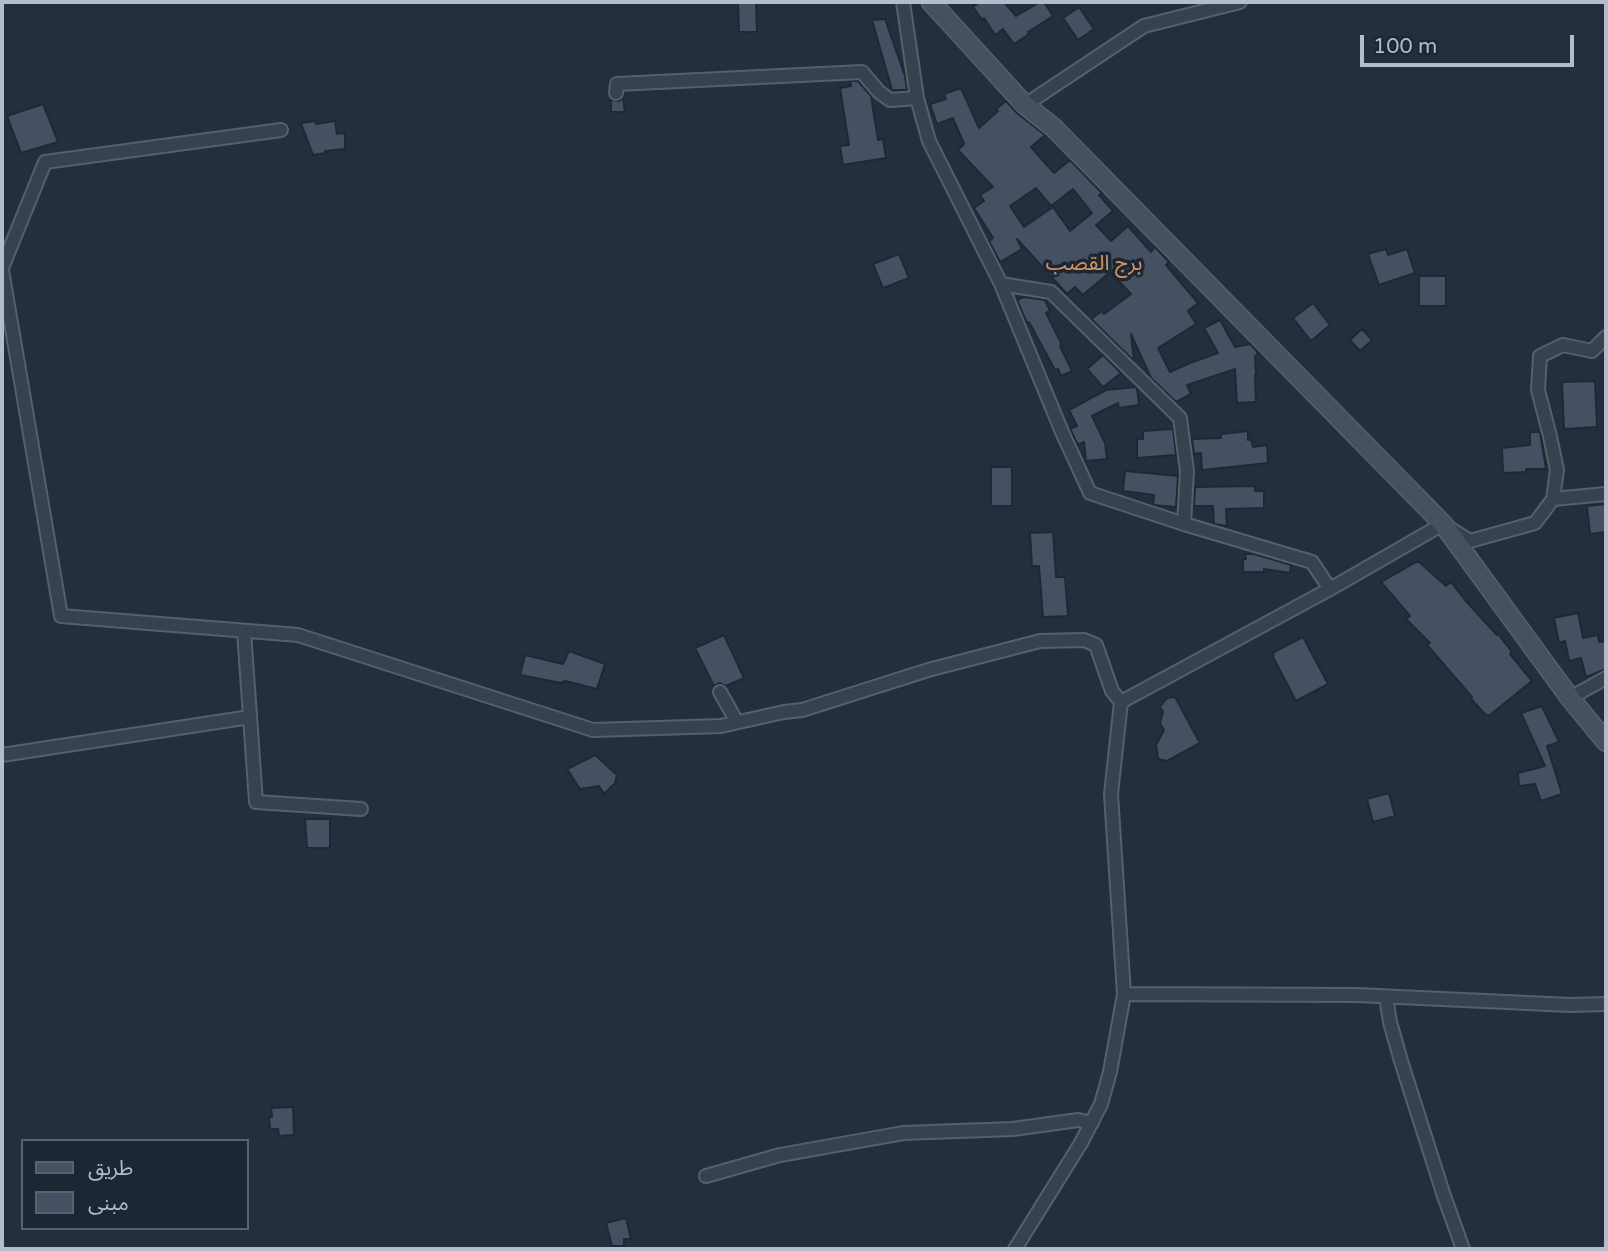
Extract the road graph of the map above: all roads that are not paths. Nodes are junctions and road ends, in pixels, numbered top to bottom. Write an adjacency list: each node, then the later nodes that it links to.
1 (904, 2): 5 (street)
2 (932, 2): 6 (main road)
3 (1240, 2): 6 (street)
4 (616, 93): 5 (street)
5 (917, 98): 9 (street)
6 (1025, 105): 14 (main road)
7 (281, 130): 8 (street)
8 (2, 269): 16 (street)
9 (1000, 284): 13 (street); 13 (street)
10 (1606, 337): 12 (street)
11 (1606, 494): 12 (street)
12 (1553, 499): 14 (street)
13 (1184, 524): 15 (street)
14 (1443, 524): 15 (street); 19 (main road)
15 (1330, 589): 20 (street)
16 (244, 631): 21 (street); 22 (street)
17 (1606, 678): 19 (street)
18 (720, 692): 22 (street)
19 (1570, 698): 23 (main road)
20 (1121, 702): 22 (street); 26 (street)
21 (250, 717): 24 (street); 25 (street)
22 (737, 722)
23 (1606, 742)
24 (2, 755)
25 (361, 809)
26 (1124, 993): 27 (street); 29 (street)
27 (1386, 997): 28 (street); 32 (street)
28 (1606, 1004)
29 (1092, 1123): 30 (street); 31 (street)
30 (706, 1176)
31 (1015, 1249)
32 (1463, 1249)

